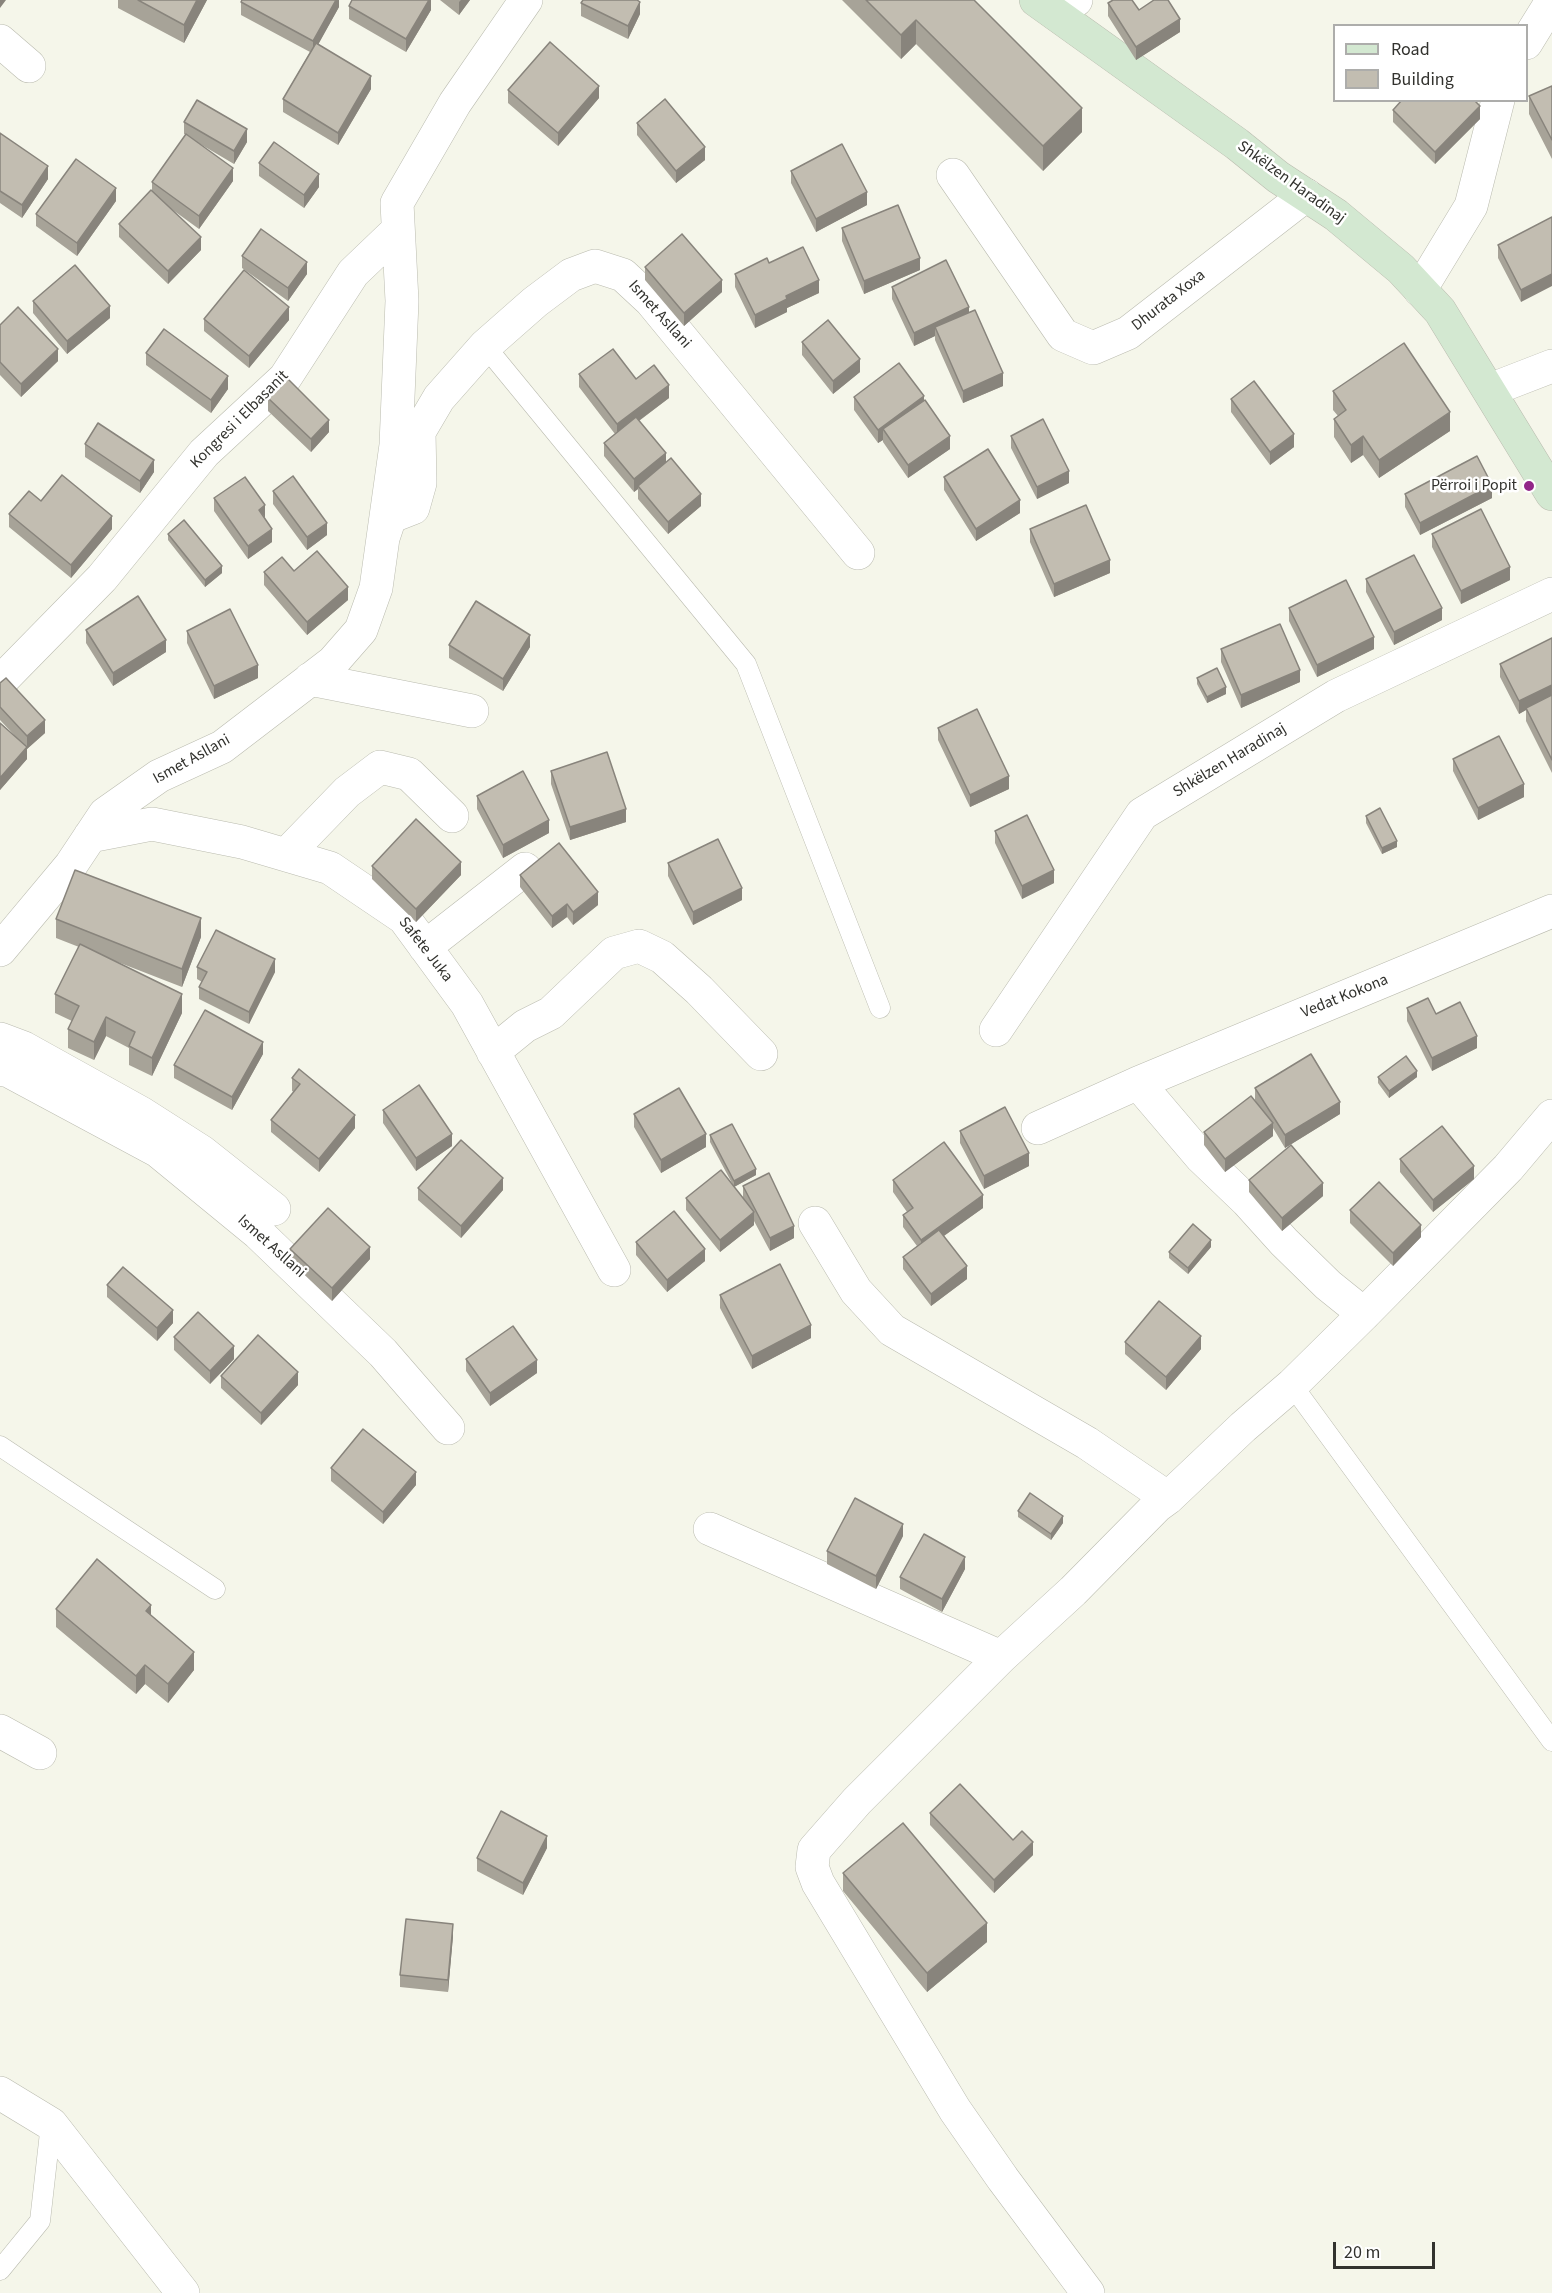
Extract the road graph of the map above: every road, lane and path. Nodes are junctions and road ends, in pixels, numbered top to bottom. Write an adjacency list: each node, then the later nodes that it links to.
1 (526, 0): 10 (street, Ismet Asllani)
2 (1552, 1): 5 (street)
3 (1056, 4): 9 (street, Shkëlzen Haradinaj)
4 (0, 41): 6 (street)
5 (1528, 41)
6 (29, 66)
7 (1498, 102): 11 (street)
8 (952, 176): 9 (street, Dhurata Xoxa)
9 (1306, 195): 11 (street, Shkëlzen Haradinaj)
10 (398, 230): 16 (street, Ismet Asllani); 20 (street, Kongresi i Elbasanit)
11 (1420, 290): 14 (street, Shkëlzen Haradinaj)
12 (485, 346): 16 (street, Ismet Asllani); 17 (street, Ismet Asllani); 29 (lane)
13 (1552, 366): 14 (street)
14 (1490, 390): 15 (street, Shkëlzen Haradinaj)
15 (1552, 494)
16 (383, 538): 19 (street, Ismet Asllani)
17 (858, 554)
18 (1552, 594): 30 (street, Shkëlzen Haradinaj)
19 (310, 679): 21 (street); 23 (street, Ismet Asllani)
20 (0, 682)
21 (472, 711)
22 (452, 816): 24 (street)
23 (90, 836): 24 (street, Safete Juka); 28 (street, Ismet Asllani)
24 (286, 855): 27 (street, Safete Juka)
25 (525, 869): 27 (street)
26 (1552, 911): 35 (street, Vedat Kokona)
27 (425, 947): 32 (street, Safete Juka)
28 (0, 950)
29 (880, 1008)
30 (996, 1030)
31 (0, 1039): 38 (street, Ismet Asllani)
32 (493, 1052): 33 (street); 40 (street, Safete Juka)
33 (761, 1054)
34 (0, 1069): 43 (street, Ismet Asllani)
35 (1138, 1083): 37 (street, Vedat Kokona); 41 (street)
36 (1552, 1116): 41 (street)
37 (1038, 1128)
38 (274, 1209)
39 (815, 1223): 45 (street)
40 (614, 1270)
41 (1364, 1314): 42 (street)
42 (1292, 1385): 45 (street); 50 (lane)
43 (448, 1428)
44 (0, 1446): 47 (lane)
45 (1168, 1498): 48 (street)
46 (710, 1529): 48 (street)
47 (215, 1589)
48 (1001, 1658): 56 (street)
49 (0, 1731): 51 (street)
50 (1552, 1741)
51 (40, 1753)
52 (0, 2093): 53 (street)
53 (51, 2124): 54 (lane); 55 (street)
54 (0, 2270)
55 (183, 2293)
56 (1088, 2293)

